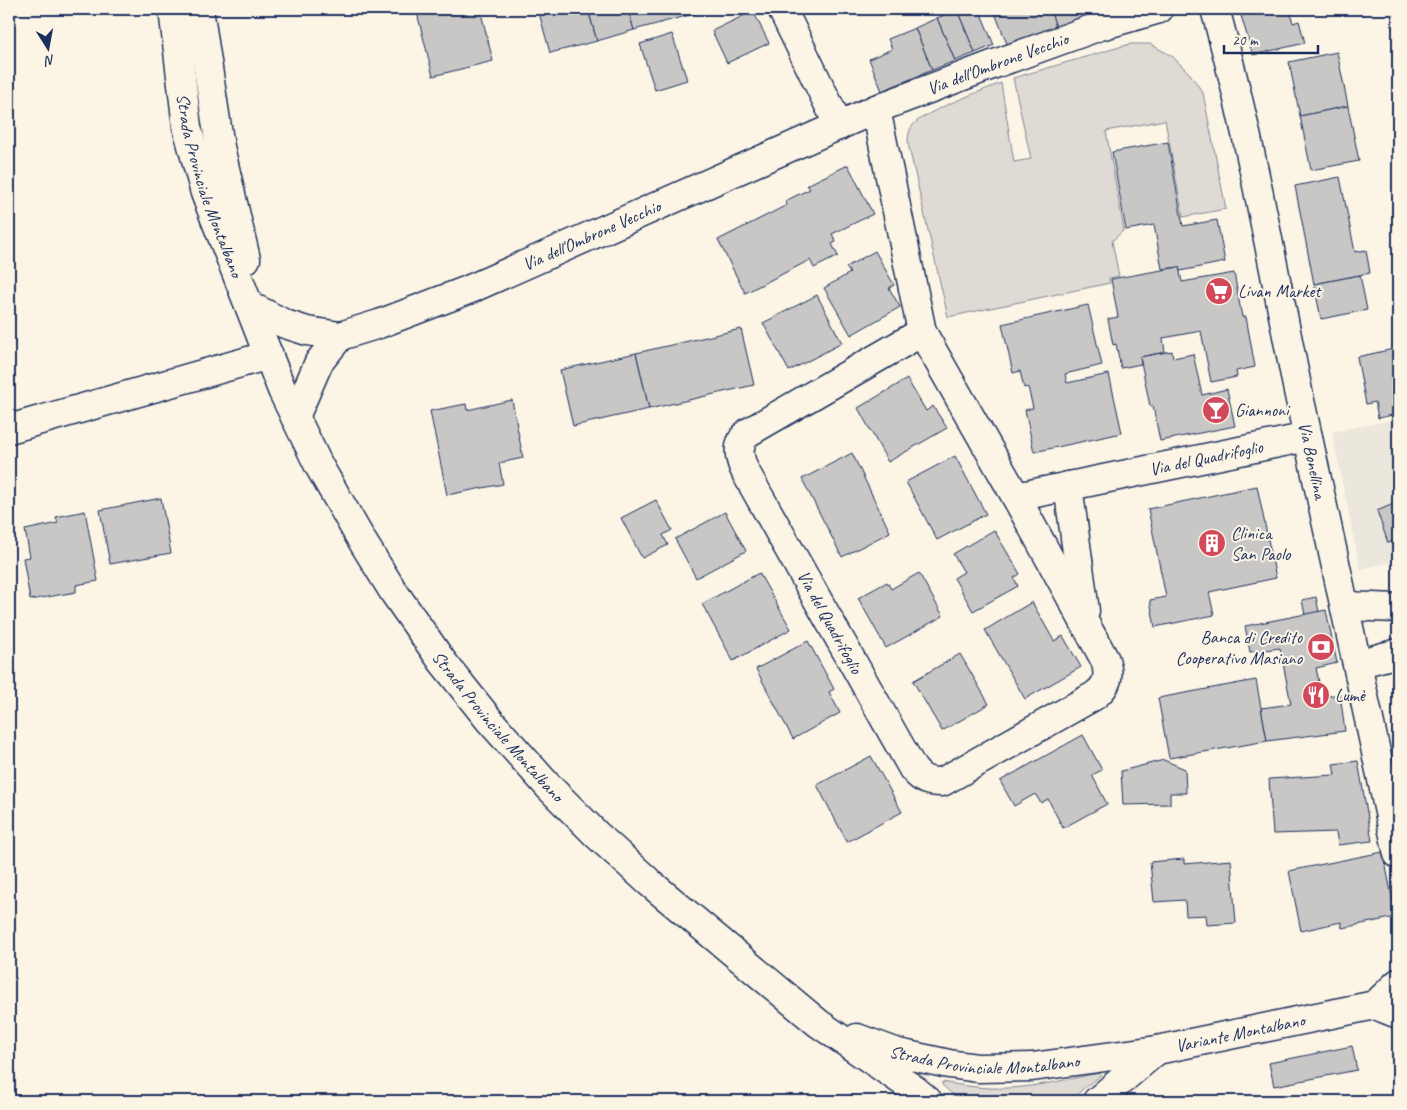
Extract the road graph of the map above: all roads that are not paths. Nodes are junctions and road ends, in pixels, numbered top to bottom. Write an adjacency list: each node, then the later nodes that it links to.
1 (173, 9): 11 (street, Strada Provinciale Montalbano)
2 (199, 9): 8 (street, Strada Provinciale Montalbano)
3 (782, 9): 7 (street)
4 (1159, 9): 6 (street, Via dell'Ombrone Vecchio)
5 (1215, 9): 14 (street, Via Bonellina)
6 (876, 110): 7 (street, Via dell'Ombrone Vecchio); 9 (street)
7 (839, 126): 10 (street, Via dell'Ombrone Vecchio)
8 (258, 310): 10 (street, Via dell'Ombrone Vecchio); 11 (street, Strada Provinciale Montalbano)
9 (922, 332): 16 (street, Via del Quadrifoglio); 19 (street, Via del Quadrifoglio)
10 (340, 336): 12 (street)
11 (269, 355): 12 (street, Strada Provinciale Montalbano); 13 (street)
12 (295, 417): 25 (street, Strada Provinciale Montalbano)
13 (9, 429)
14 (1308, 437): 15 (street, Via del Quadrifoglio); 17 (street, Via Bonellina)
15 (1068, 486): 16 (street, Via del Quadrifoglio); 19 (street)
16 (1016, 497): 19 (street, Via del Quadrifoglio)
17 (1345, 606): 18 (street); 21 (street, Via Bonellina)
18 (1398, 608)
19 (1087, 628)
20 (1398, 653): 21 (street)
21 (1357, 664): 22 (street, Via Bonellina)
22 (1398, 854)
23 (1398, 983): 24 (street)
24 (1387, 1009): 26 (street, Variante Montalbano)
25 (818, 1023): 26 (street, Strada Provinciale Montalbano); 27 (street, Strada Provinciale Montalbano)
26 (1157, 1050): 28 (street, Variante Montalbano)
27 (928, 1101)
28 (1098, 1101)

